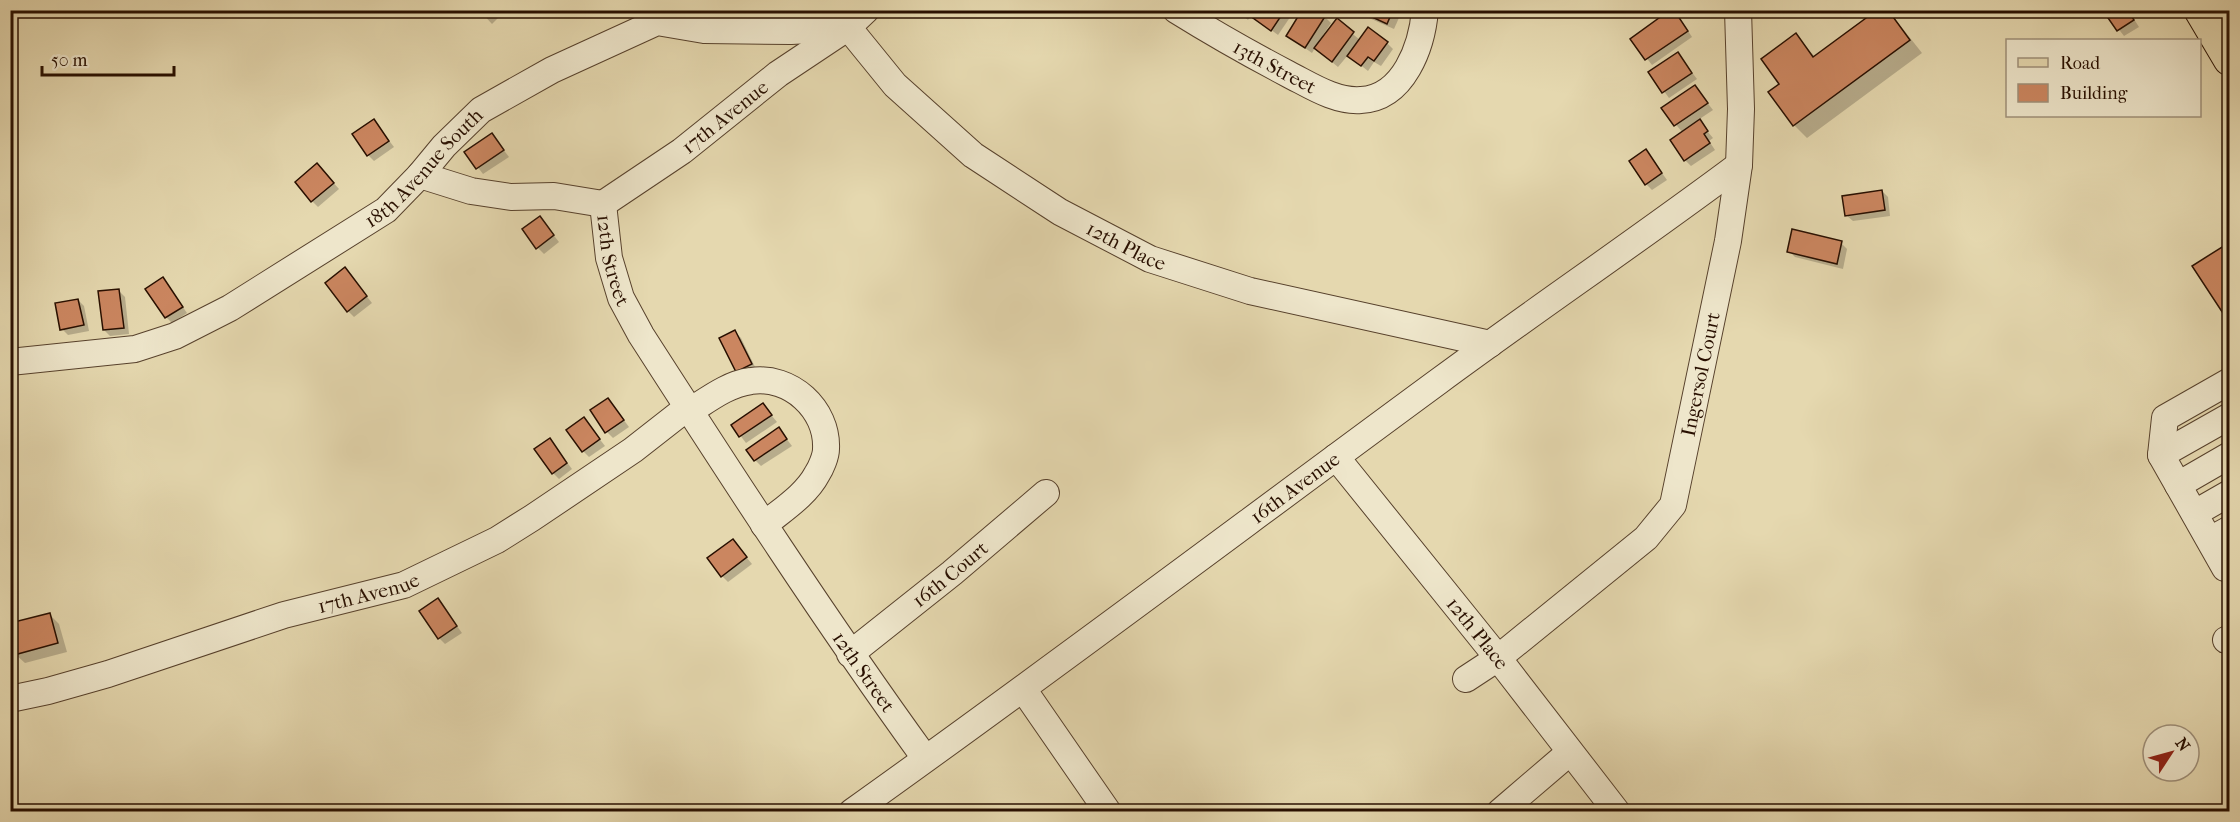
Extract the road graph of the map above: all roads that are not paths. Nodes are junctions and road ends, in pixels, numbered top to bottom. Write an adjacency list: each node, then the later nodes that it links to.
1 (866, 10): 8 (street, 17th Avenue)
2 (1176, 10): 3 (street, 13th Street)
3 (1425, 10)
4 (1738, 10): 11 (street, Ingersol Court)
5 (1754, 10): 10 (street)
6 (2206, 12): 9 (main road)
7 (647, 16): 8 (street, 18th Avenue South); 12 (street, 18th Avenue South)
8 (840, 19): 13 (street, 17th Avenue); 14 (street, 12th Place)
9 (2229, 59)
10 (1756, 134)
11 (1739, 165): 14 (street, 16th Avenue); 30 (street, Ingersol Court)
12 (420, 175): 13 (street, 12th Street); 15 (street, 18th Avenue South)
13 (603, 204): 17 (street, 12th Street)
14 (1490, 344): 21 (street, 16th Avenue)
15 (10, 362)
16 (2229, 381): 19 (street)
17 (689, 409): 26 (street, 12th Street); 26 (street); 33 (street, 17th Avenue)
18 (2229, 416): 19 (street)
19 (2161, 455): 22 (street)
20 (2229, 455): 22 (street)
21 (1336, 457): 30 (street, 12th Place); 32 (street, 16th Avenue)
22 (2178, 485): 25 (street)
23 (1046, 493): 29 (street, 16th Court)
24 (2229, 493): 25 (street)
25 (2195, 513): 27 (street)
26 (764, 525): 29 (street, 12th Street)
27 (2220, 535): 28 (street)
28 (2228, 569)
29 (850, 654): 35 (street, 12th Street)
30 (1498, 658): 31 (street, Ingersol Court); 34 (street, 12th Place)
31 (1466, 680)
32 (1023, 689): 35 (street, 16th Avenue); 37 (street)
33 (10, 699)
34 (1570, 752): 38 (street); 39 (street, 12th Place)
35 (925, 758): 36 (street, 16th Avenue)
36 (852, 812)
37 (1108, 812)
38 (1500, 812)
39 (1617, 812)

